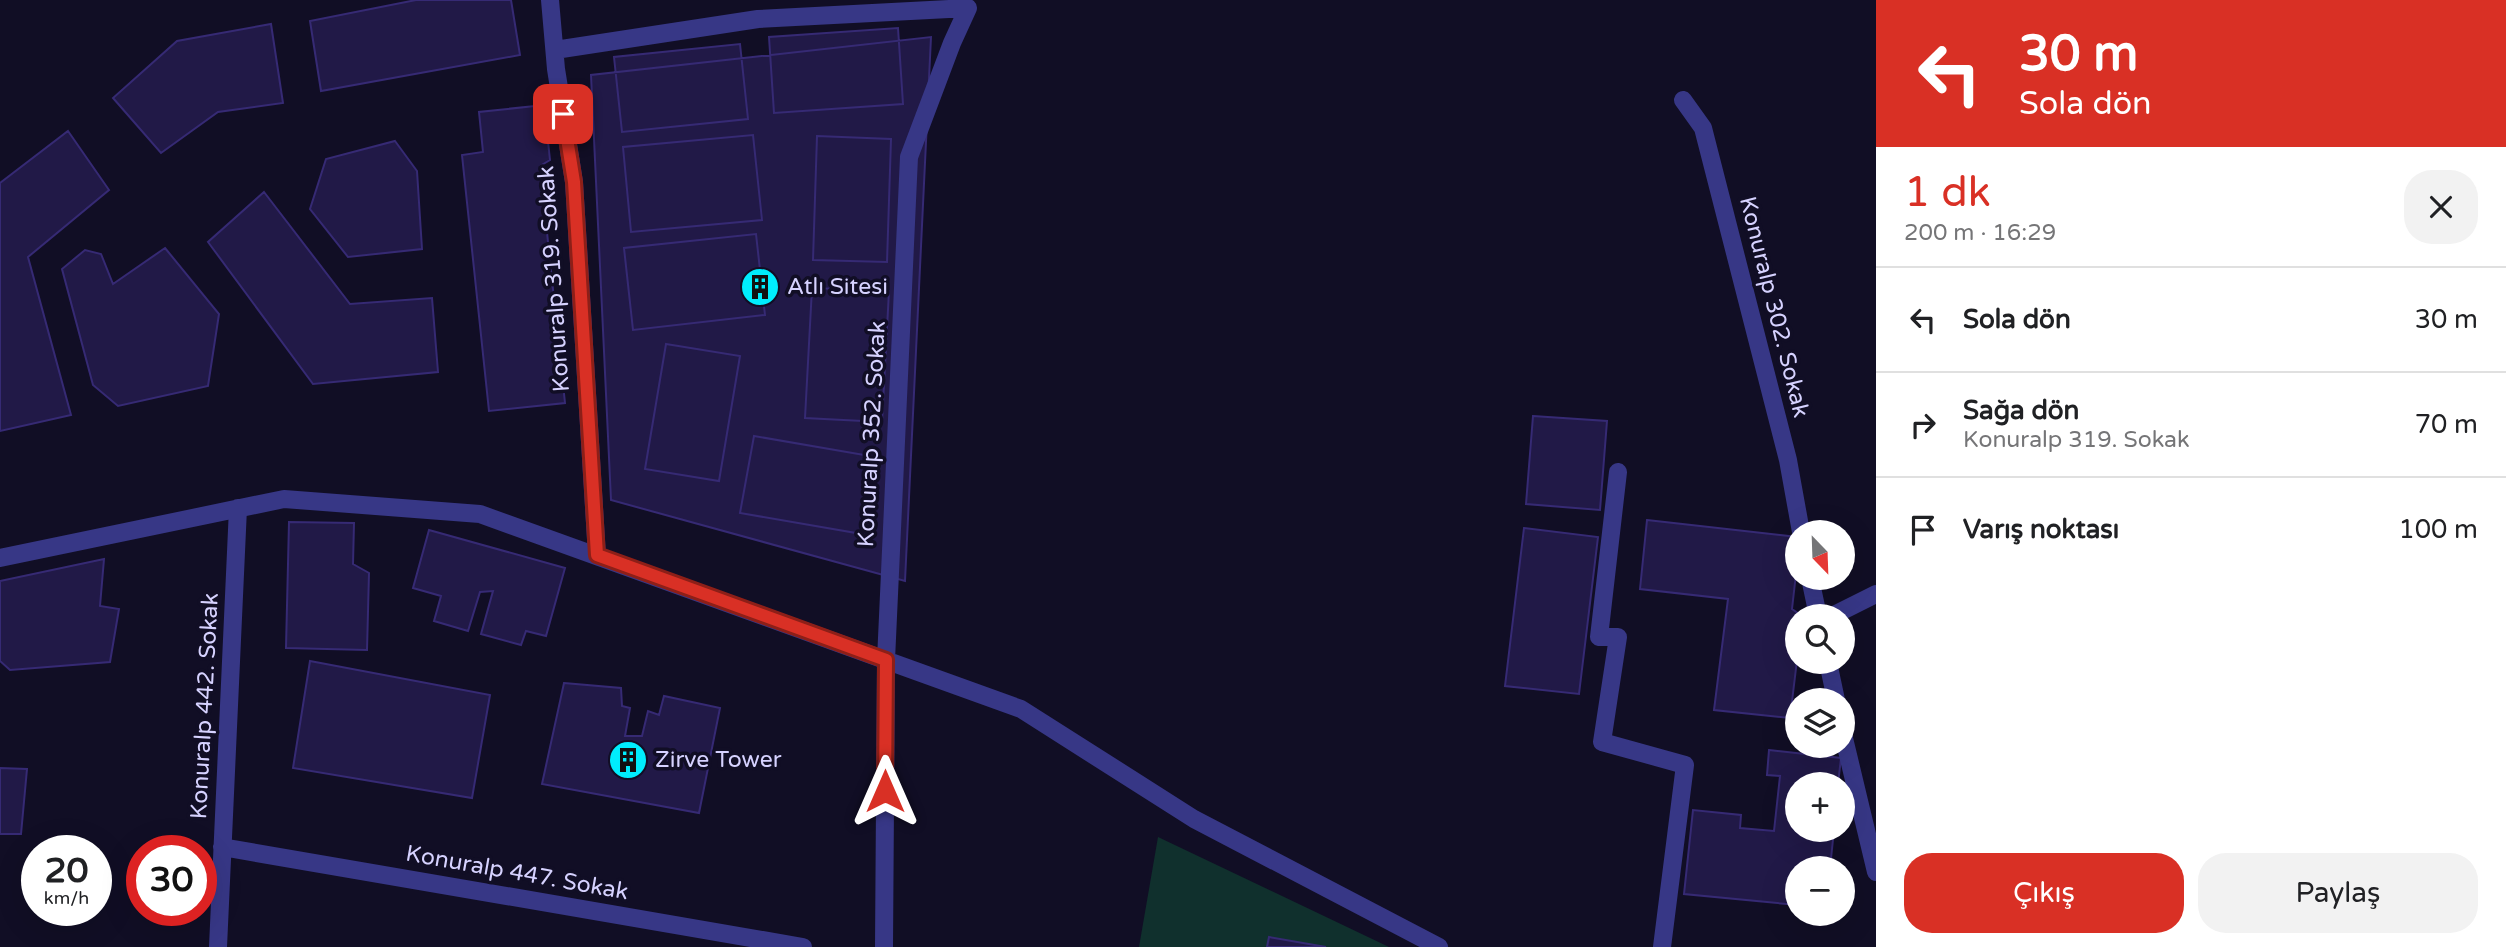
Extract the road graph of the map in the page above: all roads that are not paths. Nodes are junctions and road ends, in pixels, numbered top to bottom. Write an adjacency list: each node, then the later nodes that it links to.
1 (550, 0): 2 (street, Konuralp 319. Sokak)
2 (555, 50): 7 (street, Konuralp 319. Sokak); 11 (street, Konuralp 352. Sokak)
3 (1683, 100): 6 (street, Konuralp 302. Sokak)
4 (1618, 472): 20 (street)
5 (239, 508): 7 (street); 8 (street); 13 (street, Konuralp 442. Sokak)
6 (1799, 520)
7 (597, 555): 11 (street)
8 (0, 558)
9 (1876, 594): 10 (street)
10 (1855, 604)
11 (886, 660): 15 (street); 18 (street)
12 (1849, 758): 14 (street)
13 (222, 847): 16 (street, Konuralp 442. Sokak); 17 (street, Konuralp 447. Sokak)
14 (1876, 872)
15 (1421, 942): 19 (street)
16 (218, 947)
17 (803, 947)
18 (884, 947)
19 (1439, 947)
20 (1662, 947)

